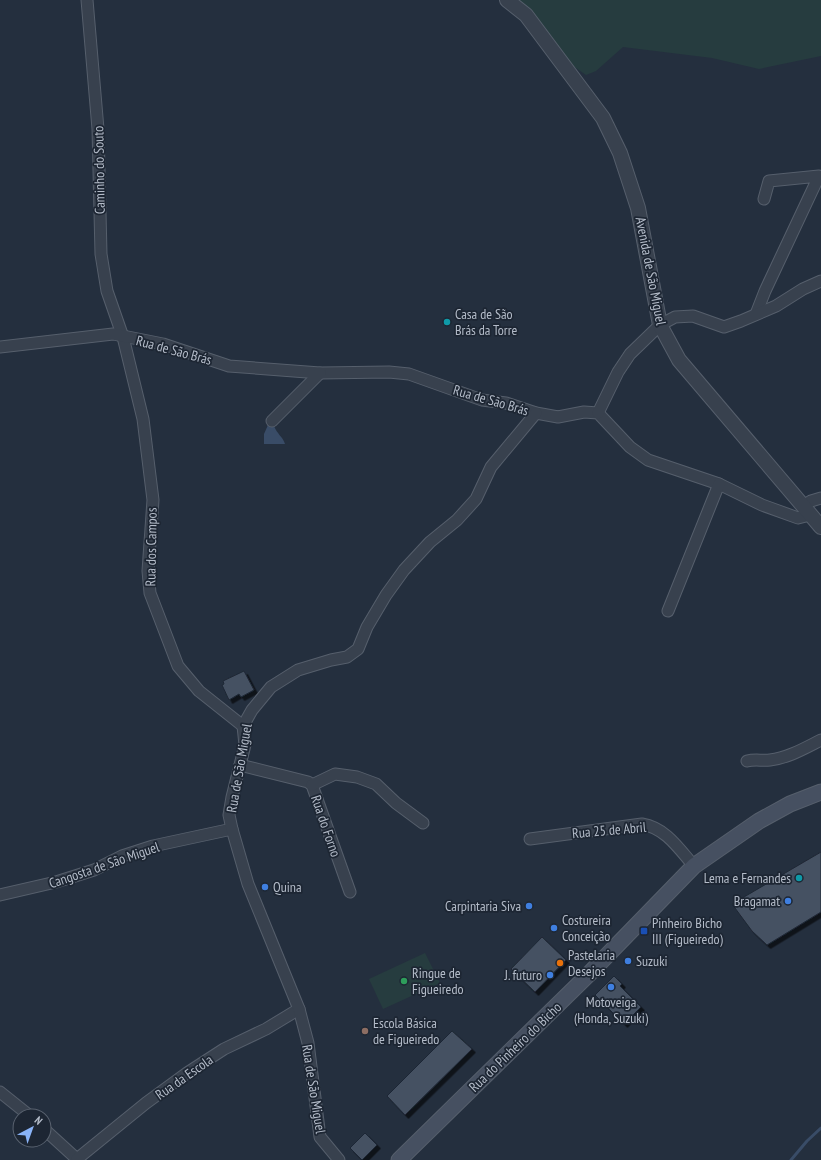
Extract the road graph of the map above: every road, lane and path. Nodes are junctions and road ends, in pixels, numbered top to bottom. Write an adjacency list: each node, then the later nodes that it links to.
1 (87, 0): 8 (street, Caminho do Souto)
2 (507, 0): 7 (street, Avenida de São Miguel)
3 (820, 176): 4 (street); 6 (street)
4 (764, 199)
5 (821, 281): 6 (street)
6 (756, 314): 7 (street)
7 (660, 325): 12 (street); 16 (street, Avenida de São Miguel)
8 (123, 337): 9 (street, Rua de São Brás); 10 (street, Rua de São Brás); 19 (street, Rua dos Campos)
9 (0, 347)
10 (320, 373): 11 (street, Rua de São Brás); 13 (street)
11 (536, 413): 12 (street, Rua de São Brás); 19 (street, Rua de São Miguel)
12 (598, 413): 14 (street)
13 (272, 421)
14 (719, 484): 16 (street); 18 (street)
15 (821, 498): 16 (street)
16 (806, 511): 17 (street, Avenida de São Miguel)
17 (821, 527)
18 (668, 611)
19 (243, 726): 22 (street, Rua de São Miguel)
20 (821, 740): 21 (street)
21 (747, 761)
22 (240, 765): 23 (street, Rua do Forno); 26 (street, Rua de São Miguel)
23 (312, 785): 25 (street); 29 (street, Rua do Forno)
24 (821, 792): 28 (main road, Rua do Pinheiro do Bicho)
25 (423, 823)
26 (232, 829): 30 (street, Cangosta de São Miguel); 31 (street, Rua de São Miguel)
27 (530, 839): 28 (street, Rua 25 de Abril)
28 (694, 866): 37 (main road, Rua do Pinheiro do Bicho)
29 (350, 892)
30 (0, 895)
31 (299, 1009): 35 (street, Rua da Escola); 36 (street, Rua de São Miguel)
32 (0, 1092): 33 (street)
33 (20, 1108)
34 (52, 1136): 35 (street)
35 (78, 1159)
36 (339, 1160)
37 (399, 1160)

